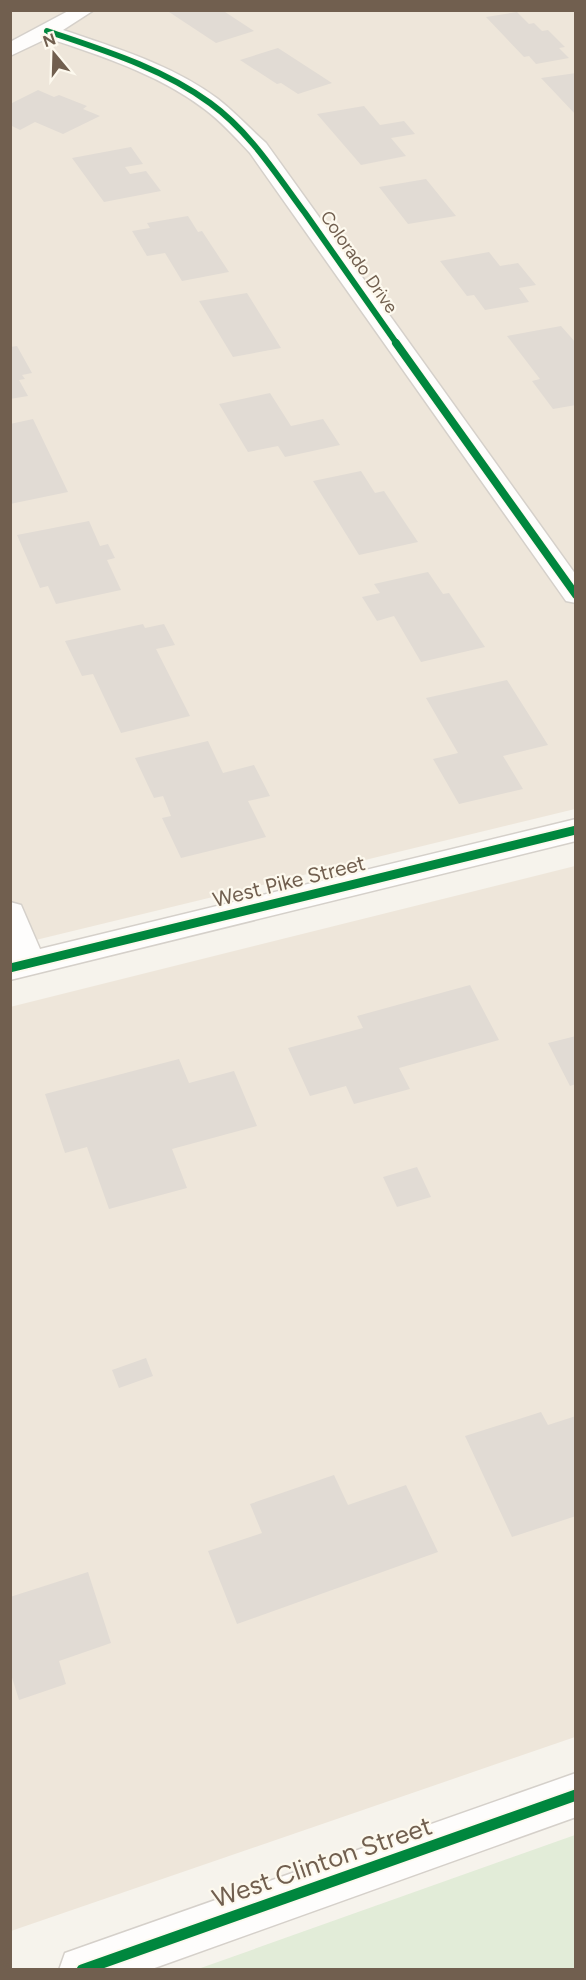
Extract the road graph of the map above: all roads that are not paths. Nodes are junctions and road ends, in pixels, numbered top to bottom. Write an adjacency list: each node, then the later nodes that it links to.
1 (85, 10): 2 (street)
2 (47, 31): 3 (street); 4 (street, Colorado Drive)
3 (10, 50)
4 (576, 595)
5 (576, 830): 7 (street, West Pike Street)
6 (10, 913): 7 (street)
7 (20, 965)
8 (576, 1795): 9 (street, West Clinton Street)
9 (82, 1970)

